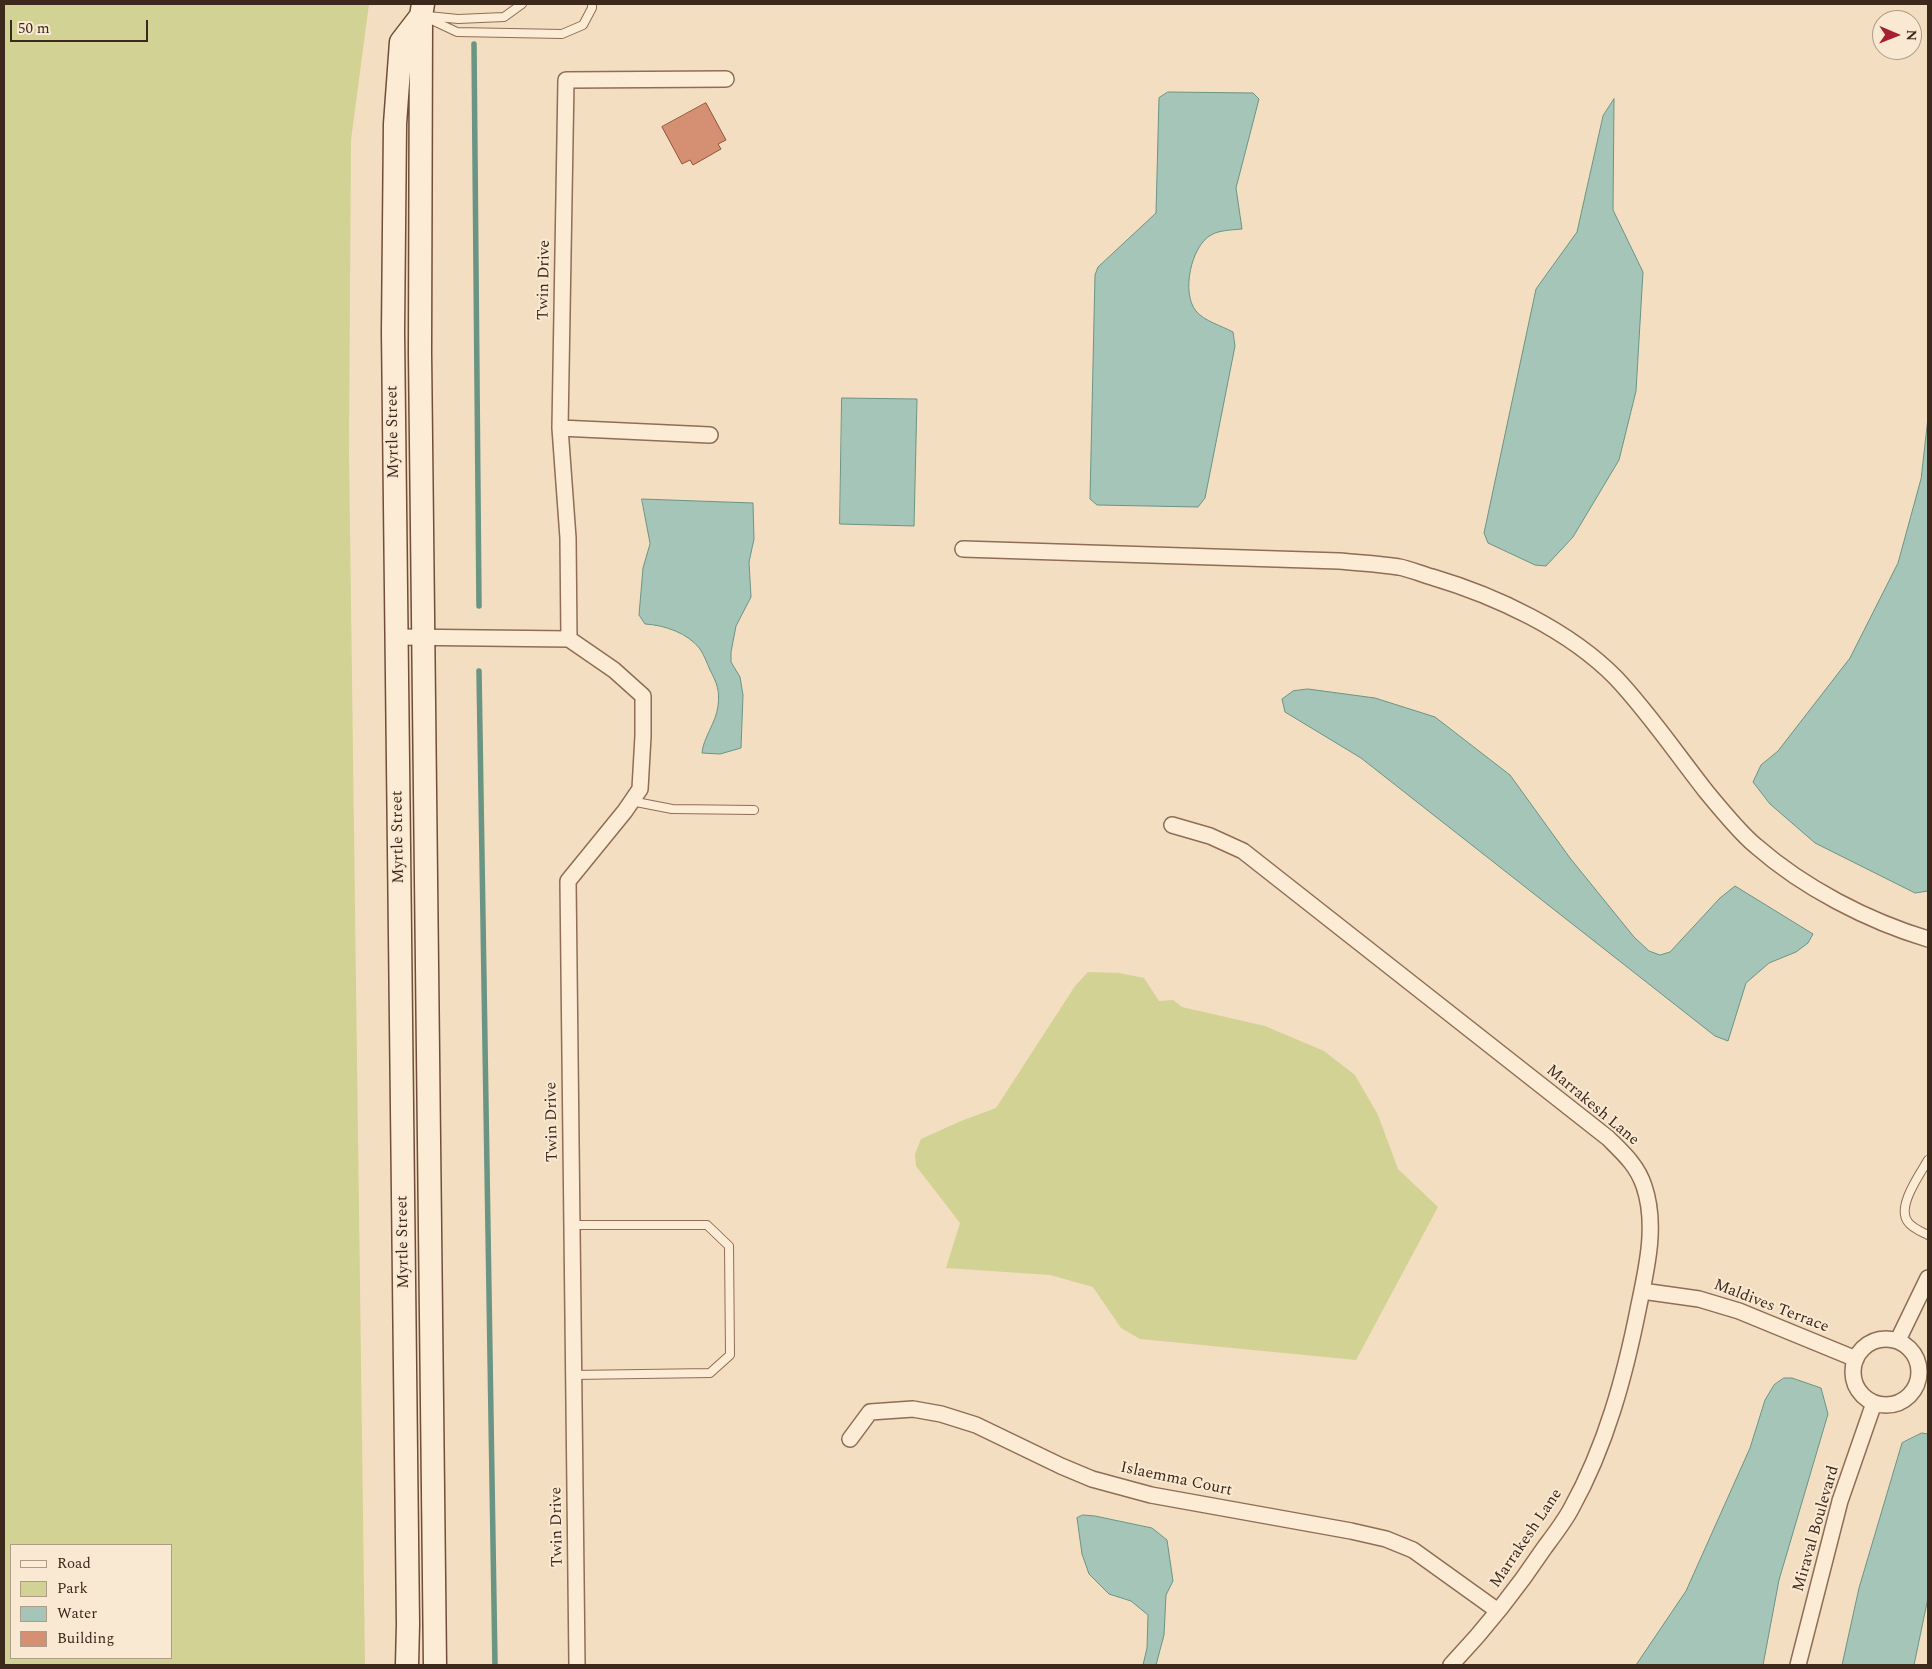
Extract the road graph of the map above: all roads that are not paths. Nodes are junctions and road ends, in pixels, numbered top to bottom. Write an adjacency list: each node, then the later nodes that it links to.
1 (522, 4): 3 (lane)
2 (592, 4): 3 (lane)
3 (422, 10): 8 (street, Myrtle Street); 9 (street, Myrtle Street)
4 (726, 80): 5 (street, Twin Drive)
5 (560, 428): 6 (street); 10 (street, Twin Drive)
6 (710, 435)
7 (963, 549): 14 (street)
8 (424, 637): 9 (street); 10 (street); 28 (street, Myrtle Street)
9 (397, 638): 27 (street, Myrtle Street)
10 (569, 639): 11 (street, Twin Drive)
11 (631, 801): 12 (lane); 16 (street, Twin Drive)
12 (754, 810)
13 (1172, 825): 19 (street, Marrakesh Lane)
14 (1928, 939)
15 (1928, 1160): 17 (lane)
16 (572, 1226): 22 (street, Twin Drive); 22 (lane)
17 (1928, 1235)
18 (1928, 1278): 20 (street)
19 (1642, 1291): 21 (street, Maldives Terrace); 26 (street, Marrakesh Lane)
20 (1898, 1340): 21 (street); 23 (street)
21 (1856, 1359): 24 (street)
22 (574, 1375): 29 (street, Twin Drive)
23 (1922, 1388): 24 (street)
24 (1874, 1403): 31 (street, Miraval Boulevard)
25 (850, 1439): 26 (street, Islaemma Court)
26 (1498, 1612): 30 (street, Marrakesh Lane)
27 (407, 1665)
28 (435, 1665)
29 (577, 1665)
30 (1451, 1665)
31 (1798, 1665)

